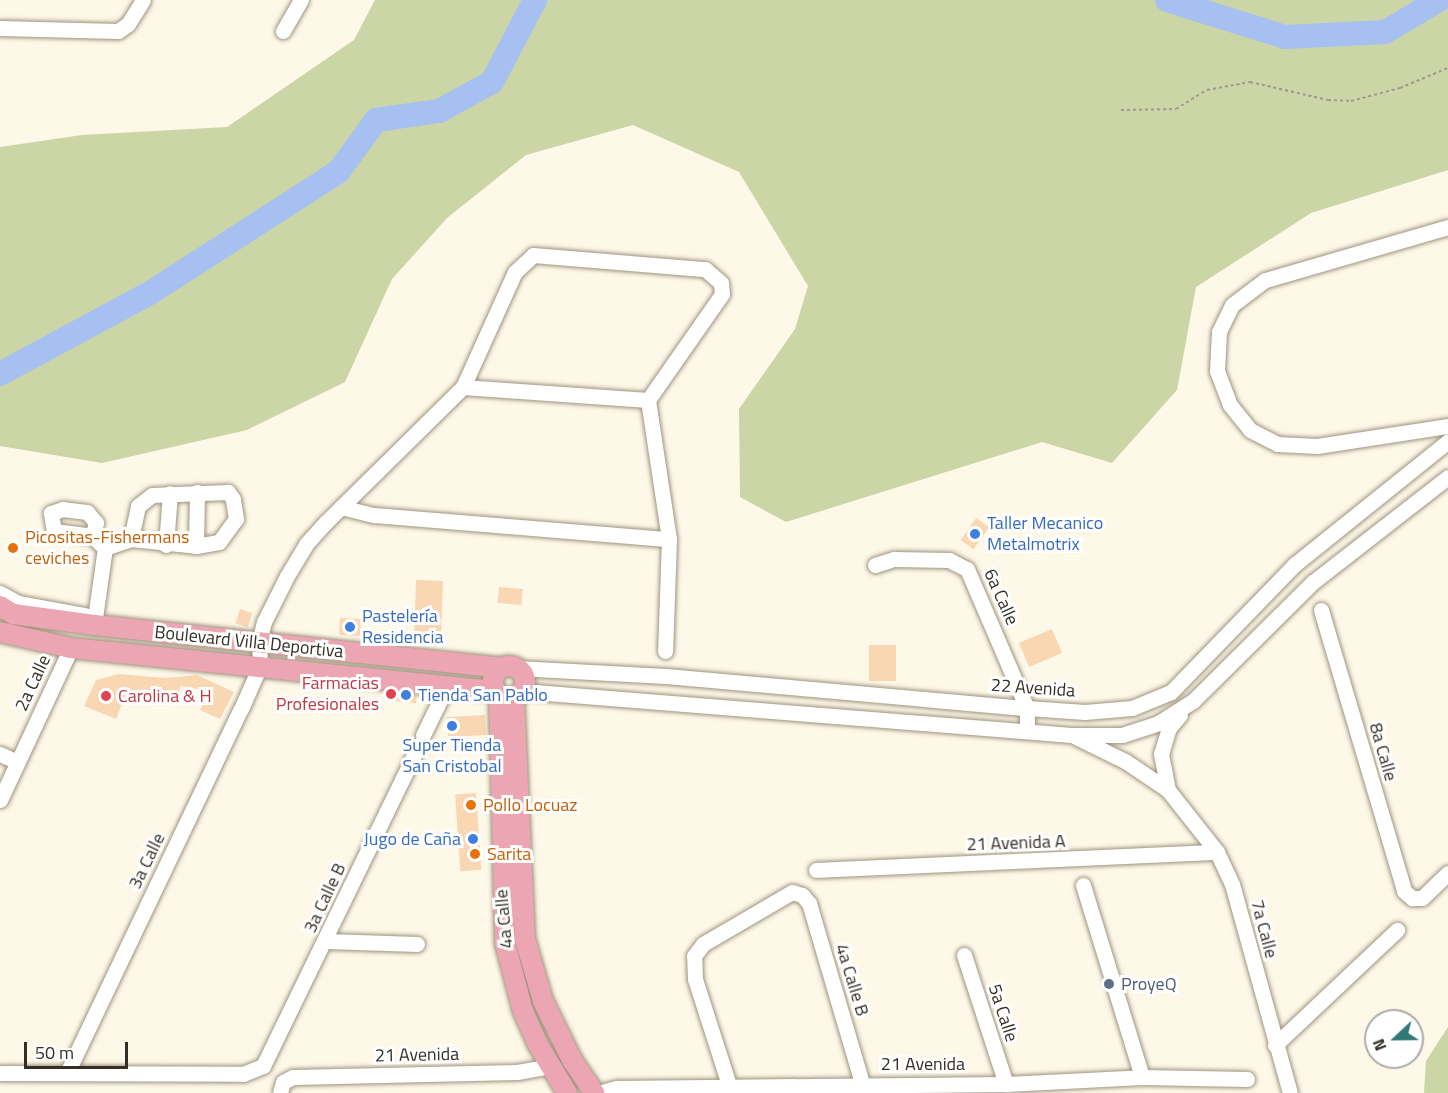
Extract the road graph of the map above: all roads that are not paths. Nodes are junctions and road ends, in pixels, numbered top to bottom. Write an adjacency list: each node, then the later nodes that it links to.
1 (143, 0): 3 (street)
2 (301, 0): 4 (street)
3 (0, 28)
4 (283, 31)
5 (1448, 227): 8 (street)
6 (464, 387): 7 (street); 7 (street); 13 (street)
7 (648, 400): 16 (street)
8 (1448, 426)
9 (1448, 441): 21 (street, 22 Avenida)
10 (1448, 477): 22 (street)
11 (197, 492): 12 (street); 18 (street); 18 (street)
12 (170, 493): 15 (street); 17 (street)
13 (341, 507): 16 (street); 28 (street)
14 (92, 536): 19 (street)
15 (131, 539): 17 (street); 19 (street)
16 (669, 539): 30 (street)
17 (166, 545): 18 (street)
18 (196, 546)
19 (105, 548): 26 (street)
20 (875, 565): 38 (street, 6a Calle)
21 (1294, 566): 22 (street); 38 (street, 22 Avenida)
22 (1313, 582): 37 (street)
23 (0, 593): 26 (street)
24 (0, 606): 26 (main road, Boulevard Villa Deportiva)
25 (1322, 610): 47 (street, 8a Calle)
26 (94, 621): 28 (main road, Boulevard Villa Deportiva)
27 (0, 632): 29 (main road, Boulevard Villa Deportiva)
28 (258, 643): 31 (street); 32 (main road, Boulevard Villa Deportiva)
29 (71, 648): 31 (main road, Boulevard Villa Deportiva); 42 (street, 2a Calle)
30 (664, 651)
31 (260, 666): 34 (main road, Boulevard Villa Deportiva); 56 (street, 3a Calle)
32 (509, 668): 33 (street, 22 Avenida); 35 (main road); 35 (main road)
33 (666, 676): 36 (street); 38 (street, 22 Avenida)
34 (448, 684): 35 (main road, Boulevard Villa Deportiva); 50 (street, 3a Calle B)
35 (508, 693): 36 (street); 54 (main road, 4a Calle); 64 (main road, 4a Calle)
36 (663, 700): 39 (street)
37 (1193, 701): 40 (street); 43 (street, 7a Calle)
38 (1027, 708): 39 (street, 6a Calle)
39 (1027, 731): 40 (street)
40 (1071, 735): 43 (street, 7a Calle)
41 (0, 754): 42 (street)
42 (17, 762): 44 (street, 2a Calle)
43 (1168, 790): 45 (street, 7a Calle)
44 (0, 800)
45 (1217, 852): 46 (street, 21 Avenida A); 53 (street, 7a Calle)
46 (816, 870)
47 (1448, 873)
48 (1083, 885): 57 (street)
49 (1397, 930): 53 (street)
50 (326, 941): 51 (street); 56 (street, 3a Calle B)
51 (417, 944)
52 (964, 955): 60 (street, 5a Calle)
53 (1275, 1045): 65 (street, 7a Calle)
54 (550, 1066): 62 (street, 21 Avenida); 63 (main road, 4a Calle)
55 (0, 1073): 56 (street)
56 (67, 1073)
57 (1142, 1077): 58 (street, 21 Avenida); 60 (street, 21 Avenida)
58 (1247, 1079)
59 (862, 1083): 60 (street, 21 Avenida); 61 (street, 21 Avenida); 61 (street, 4a Calle B)
60 (1006, 1084)
61 (729, 1085): 64 (street, 21 Avenida)
62 (283, 1086)
63 (567, 1093)
64 (596, 1093)
65 (1290, 1093)

